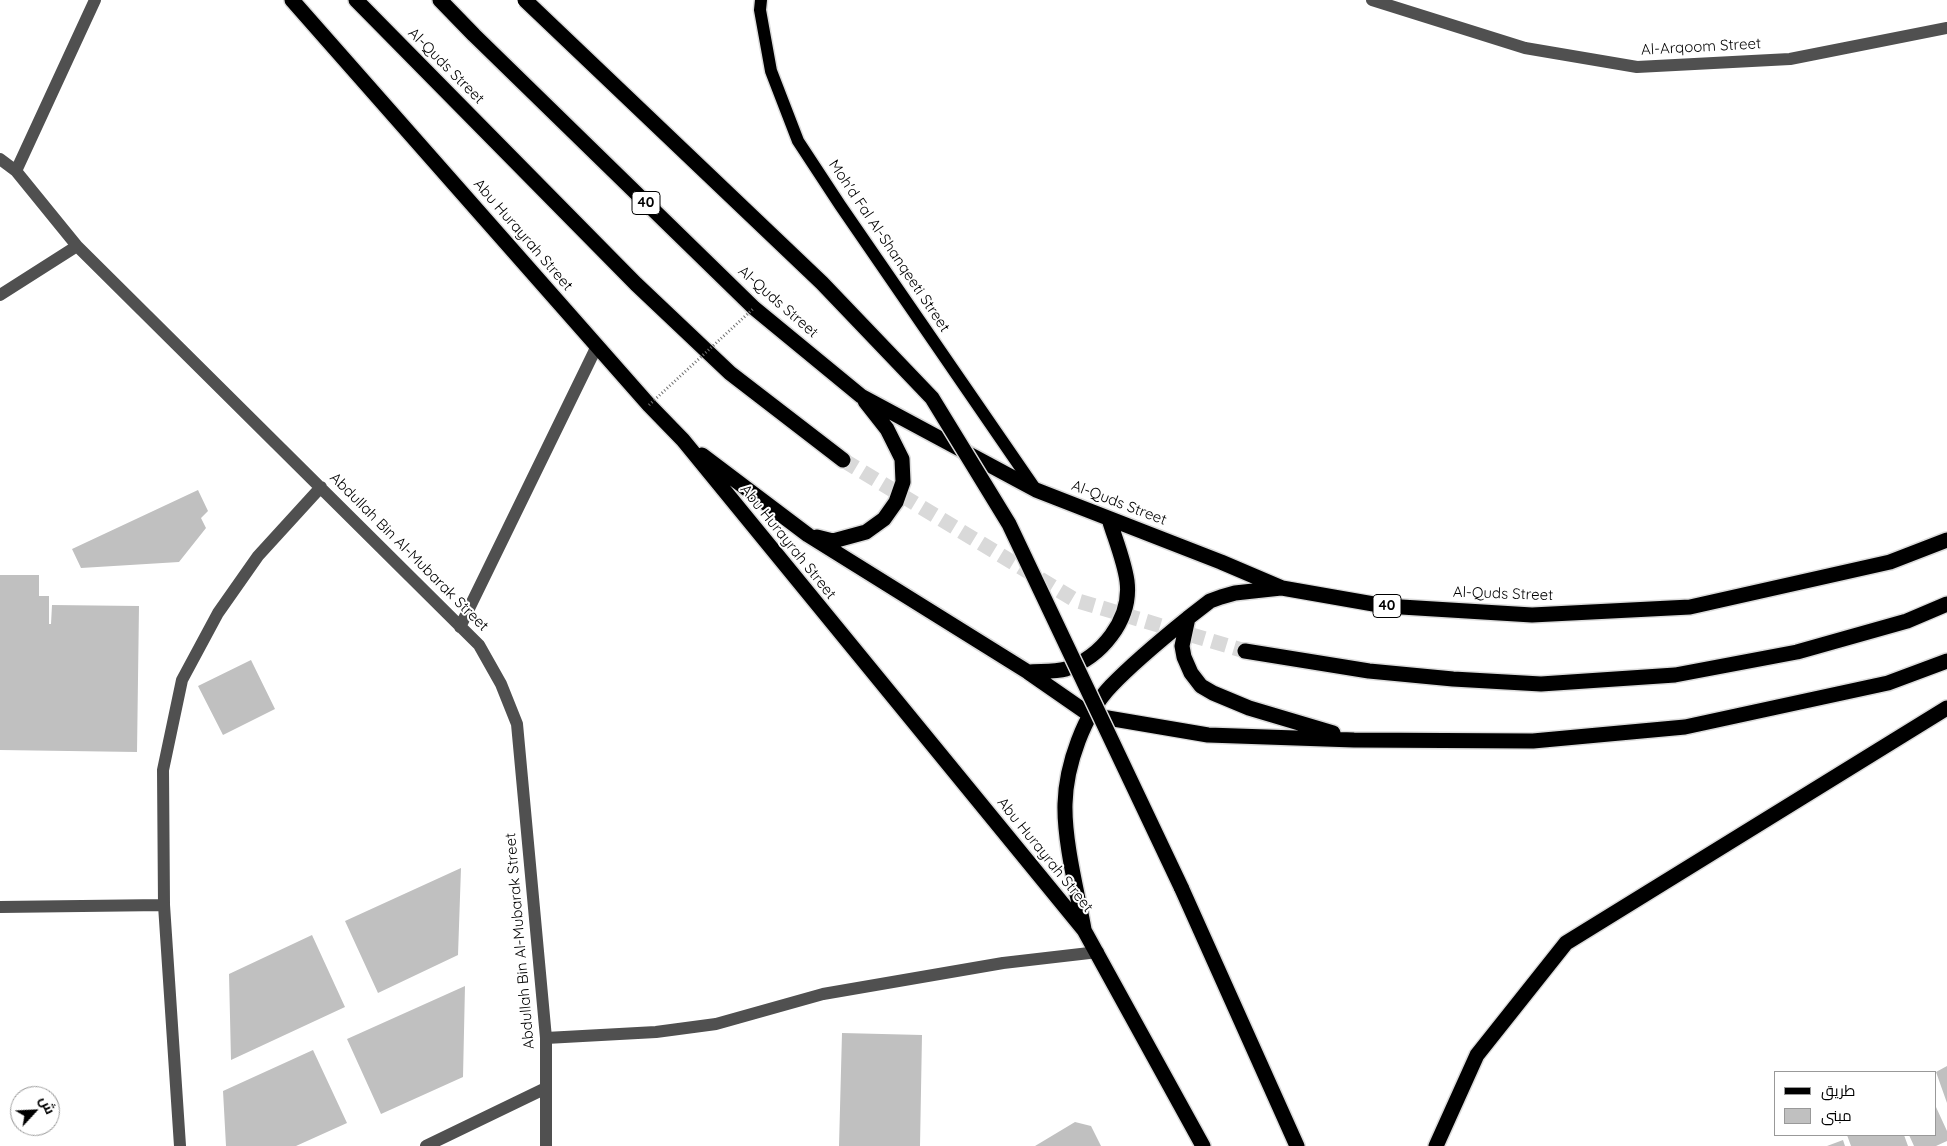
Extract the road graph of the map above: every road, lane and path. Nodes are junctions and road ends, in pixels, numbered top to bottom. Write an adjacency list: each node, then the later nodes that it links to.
1 (95, 0): 10 (street)
2 (292, 0): 14 (highway, Abu Hurayrah Street)
3 (356, 0): 18 (highway, Al-Quds Street)
4 (440, 0): 13 (highway, Al-Quds Street / 40)
5 (525, 0): 44 (highway, bridge)
6 (761, 0): 20 (main road, Moh'd Fal Al-Shanqeeti Street)
7 (1372, 0): 8 (street, Al-Arqoom Street)
8 (1947, 28)
9 (0, 160): 10 (street, Abdullah Bin Al-Mubarak Street)
10 (16, 172): 11 (street, Abdullah Bin Al-Mubarak Street)
11 (77, 246): 12 (street); 19 (street, Abdullah Bin Al-Mubarak Street)
12 (0, 295)
13 (754, 308): 15 (highway, Al-Quds Street / 40); 16 (path, bridge)
14 (597, 346): 16 (highway, Abu Hurayrah Street); 27 (street)
15 (861, 396): 20 (highway, Al-Quds Street / 40); 22 (highway)
16 (649, 405): 17 (highway, Abu Hurayrah Street)
17 (683, 440): 22 (highway); 36 (highway, Abu Hurayrah Street)
18 (843, 460)
19 (321, 487): 27 (street, Abdullah Bin Al-Mubarak Street); 34 (street)
20 (1036, 490): 21 (highway, Al-Quds Street / 40)
21 (1109, 519): 24 (highway, Al-Quds Street / 40); 30 (highway)
22 (808, 535): 30 (highway)
23 (1947, 540): 24 (highway, Al-Quds Street / 40)
24 (1282, 588): 26 (highway)
25 (1947, 604): 28 (highway)
26 (1188, 618): 32 (highway); 33 (highway)
27 (460, 626): 38 (street, Abdullah Bin Al-Mubarak Street)
28 (1245, 651)
29 (1947, 661): 33 (highway)
30 (1028, 672): 32 (highway)
31 (1947, 708): 45 (highway)
32 (1090, 715): 33 (highway); 36 (highway)
33 (1354, 740)
34 (164, 905): 35 (street); 40 (street)
35 (0, 907)
36 (1084, 930): 37 (highway, Abu Hurayrah Street)
37 (1098, 952): 38 (street); 43 (highway, Abu Hurayrah Street)
38 (546, 1038): 39 (street, Abdullah Bin Al-Mubarak Street)
39 (546, 1088): 41 (street); 42 (street, Abdullah Bin Al-Mubarak Street)
40 (180, 1146)
41 (426, 1146)
42 (546, 1146)
43 (1203, 1146)
44 (1297, 1146)
45 (1436, 1146)

